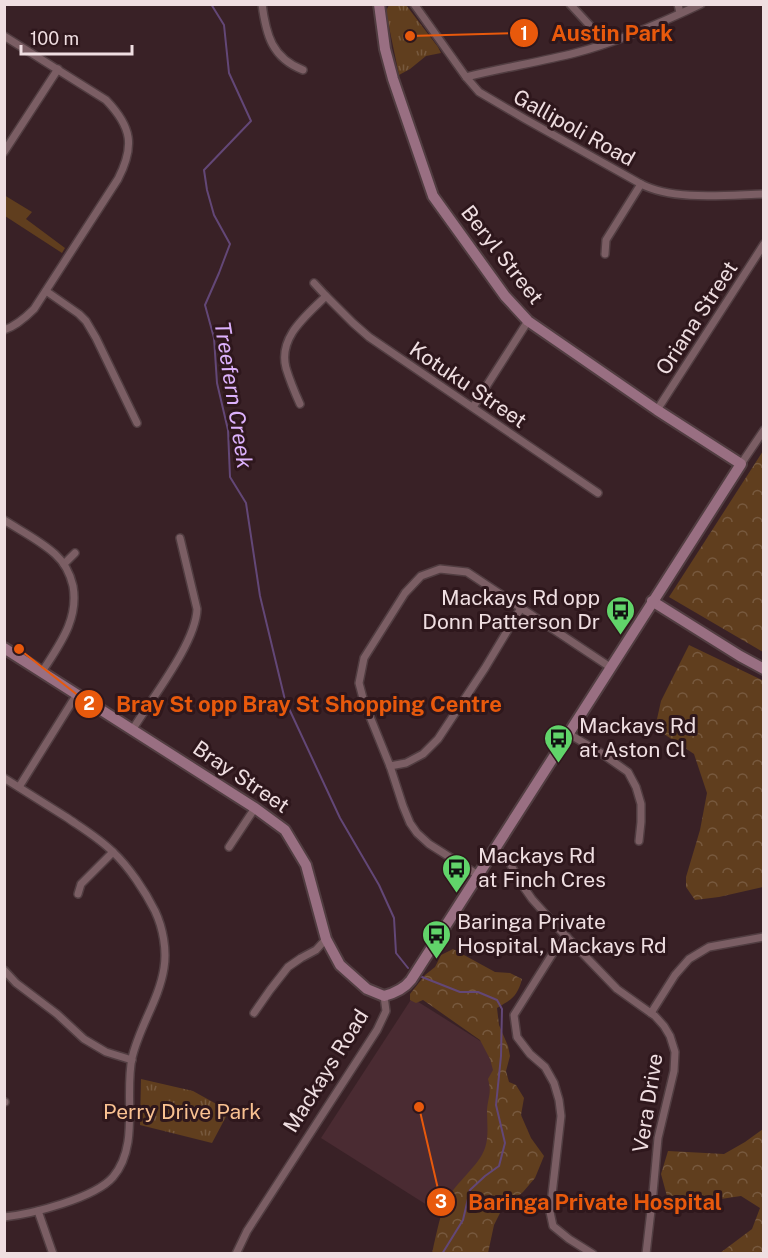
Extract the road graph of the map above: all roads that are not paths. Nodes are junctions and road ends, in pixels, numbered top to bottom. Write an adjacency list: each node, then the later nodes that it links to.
1 (262, 4): 11 (street)
2 (379, 4): 21 (street, Beryl Street)
3 (414, 4): 12 (street, Gallipoli Road)
4 (570, 4): 9 (street)
5 (678, 4): 7 (street)
6 (701, 4): 7 (street)
7 (680, 14): 9 (street)
8 (4, 36): 10 (street)
9 (606, 43): 12 (street)
10 (58, 69): 13 (street); 19 (street)
11 (303, 70)
12 (466, 77): 14 (street, Gallipoli Road)
13 (4, 153)
14 (641, 184): 15 (street, Gallipoli Road); 17 (street)
15 (764, 194)
16 (764, 244): 25 (street, Oriana Street)
17 (605, 254)
18 (314, 283): 20 (street, Kotuku Street)
19 (46, 291): 22 (street); 26 (street)
20 (326, 296): 23 (street); 24 (street, Kotuku Street)
21 (528, 321): 24 (street); 25 (street, Beryl Street)
22 (4, 330)
23 (300, 404)
24 (473, 407): 29 (street, Kotuku Street)
25 (657, 410): 28 (street, Beryl Street)
26 (136, 423)
27 (764, 430): 28 (street)
28 (741, 464): 34 (street, Mackays Road)
29 (598, 494)
30 (4, 520): 33 (street)
31 (180, 538): 41 (street)
32 (75, 553): 33 (street)
33 (64, 564): 39 (street)
34 (652, 601): 37 (street, Mackays Road); 38 (street)
35 (521, 608): 37 (street); 43 (street); 43 (street)
36 (4, 648): 39 (street, Bray Street)
37 (610, 667): 42 (street, Mackays Road)
38 (764, 669)
39 (42, 672): 40 (street, Bray Street)
40 (77, 694): 41 (street, Bray Street); 45 (street)
41 (133, 729): 46 (street, Bray Street)
42 (569, 734): 47 (street); 49 (street, Mackays Road)
43 (390, 766): 51 (street)
44 (4, 778): 45 (street)
45 (19, 787): 50 (street)
46 (255, 808): 48 (street); 55 (street, Bray Street)
47 (639, 841)
48 (229, 847)
49 (495, 849): 51 (street, Mackays Road); 53 (street, Vera Drive)
50 (113, 852): 52 (street); 60 (street)
51 (478, 875): 57 (street, Mackays Road)
52 (78, 894)
53 (567, 937): 59 (street, Vera Drive); 65 (street)
54 (764, 937): 59 (street)
55 (326, 939): 57 (street, Bray Street); 58 (street)
56 (4, 970): 60 (street)
57 (384, 996): 64 (street, Mackays Road)
58 (254, 1013)
59 (651, 1013): 66 (street, Vera Drive)
60 (132, 1060): 61 (street)
61 (38, 1211): 62 (street); 63 (street)
62 (4, 1218)
63 (53, 1254)
64 (237, 1254)
65 (593, 1254)
66 (646, 1254)

